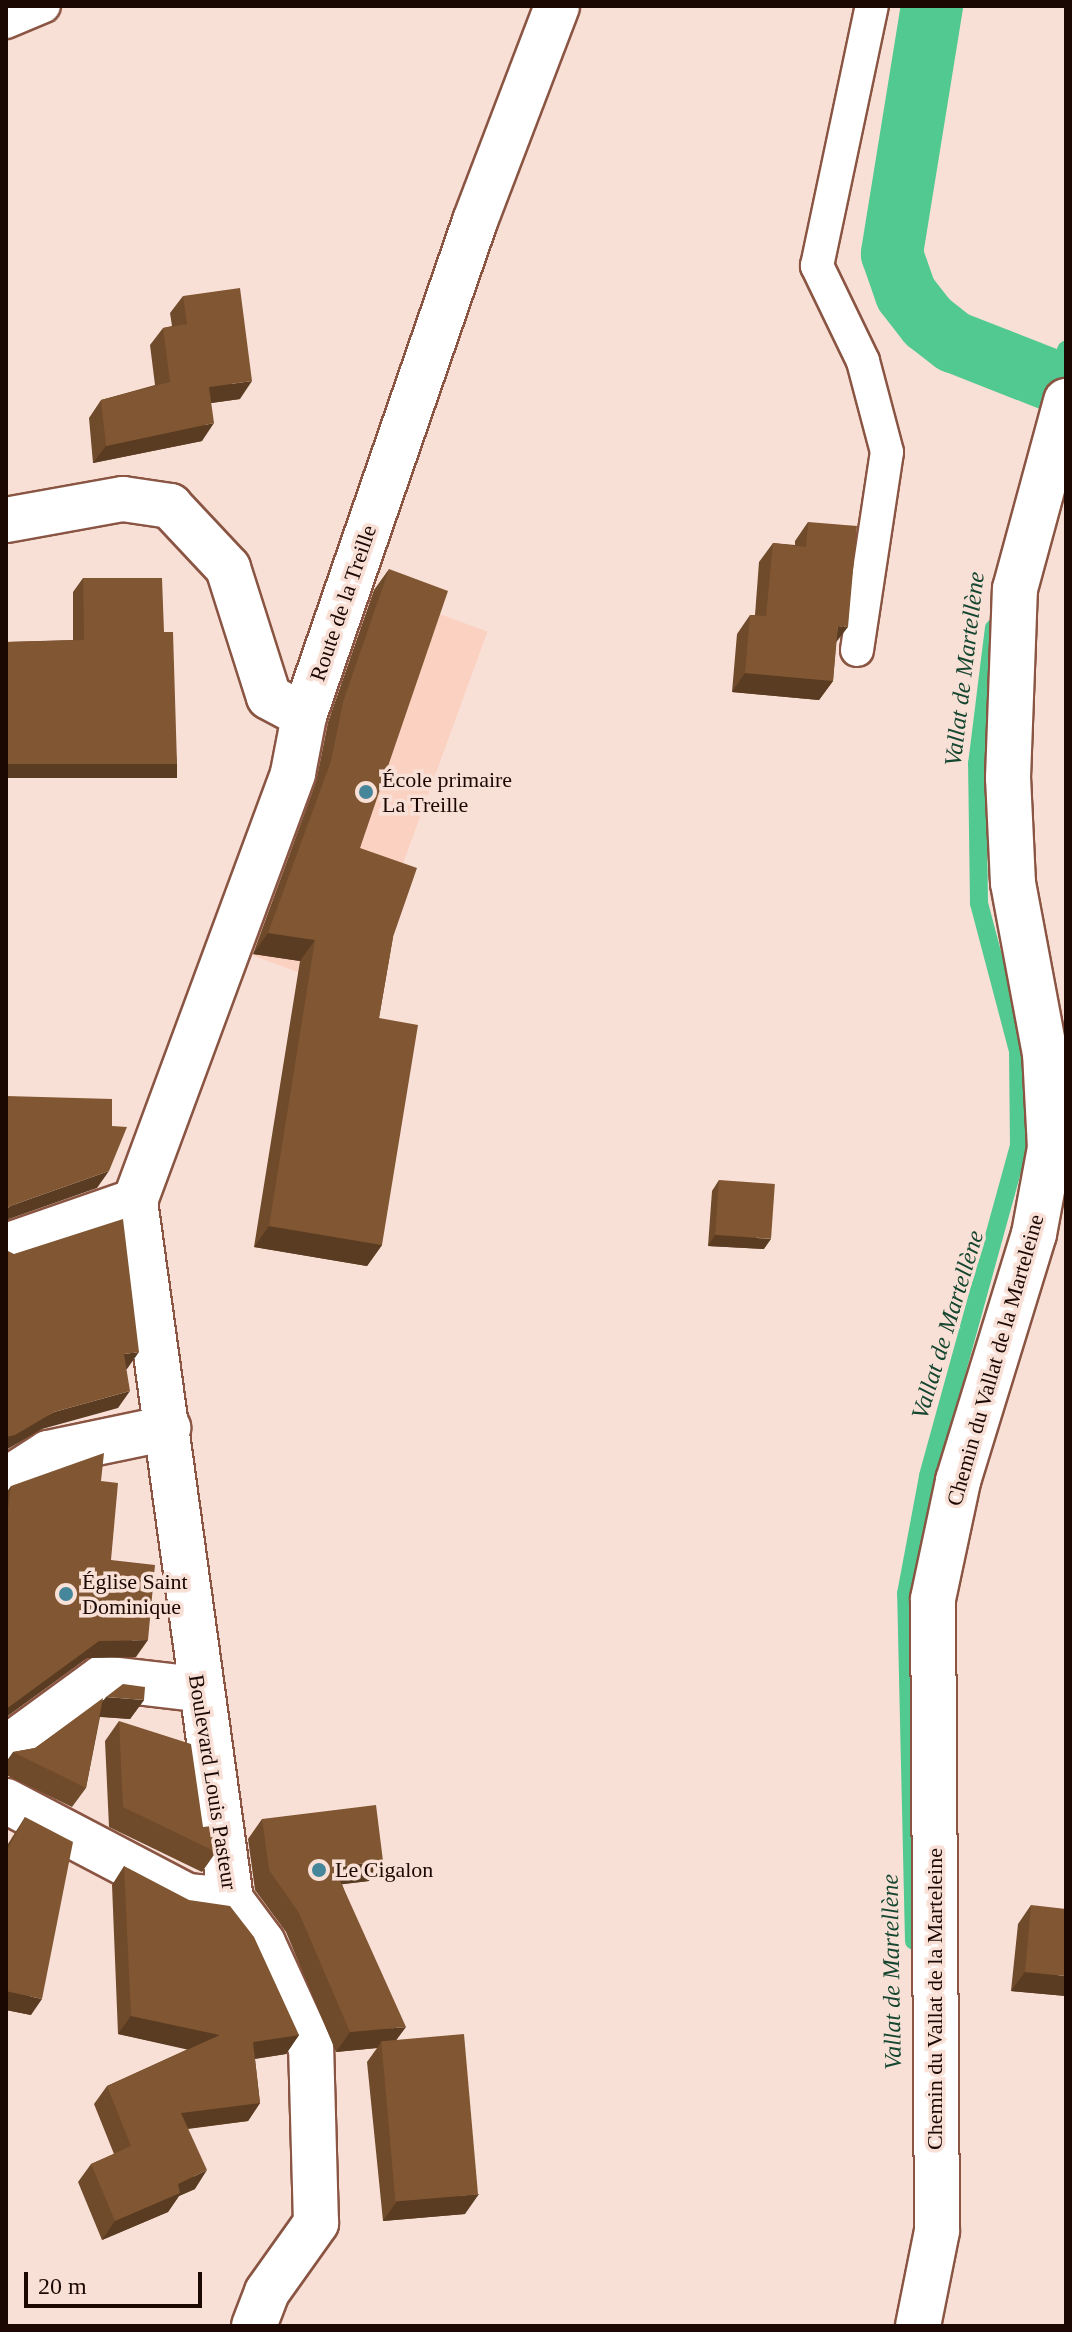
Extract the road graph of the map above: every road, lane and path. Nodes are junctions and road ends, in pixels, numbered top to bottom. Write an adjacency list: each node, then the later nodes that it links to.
1 (44, 6): 4 (lane)
2 (557, 6): 8 (street, Route de la Treille)
3 (872, 6): 7 (lane)
4 (6, 22)
5 (1066, 401): 17 (street, Chemin du Vallat de la Marteleine)
6 (6, 520): 8 (street)
7 (857, 650)
8 (304, 716): 9 (street, Route de la Treille)
9 (135, 1201): 10 (street); 11 (street, Boulevard Louis Pasteur)
10 (6, 1246)
11 (168, 1428): 12 (street); 13 (street, Boulevard Louis Pasteur)
12 (6, 1480)
13 (197, 1689): 14 (street); 16 (street, Boulevard Louis Pasteur)
14 (6, 1748)
15 (6, 1801): 16 (street)
16 (231, 1900): 18 (street, Boulevard Louis Pasteur)
17 (919, 2325)
18 (254, 2326)

